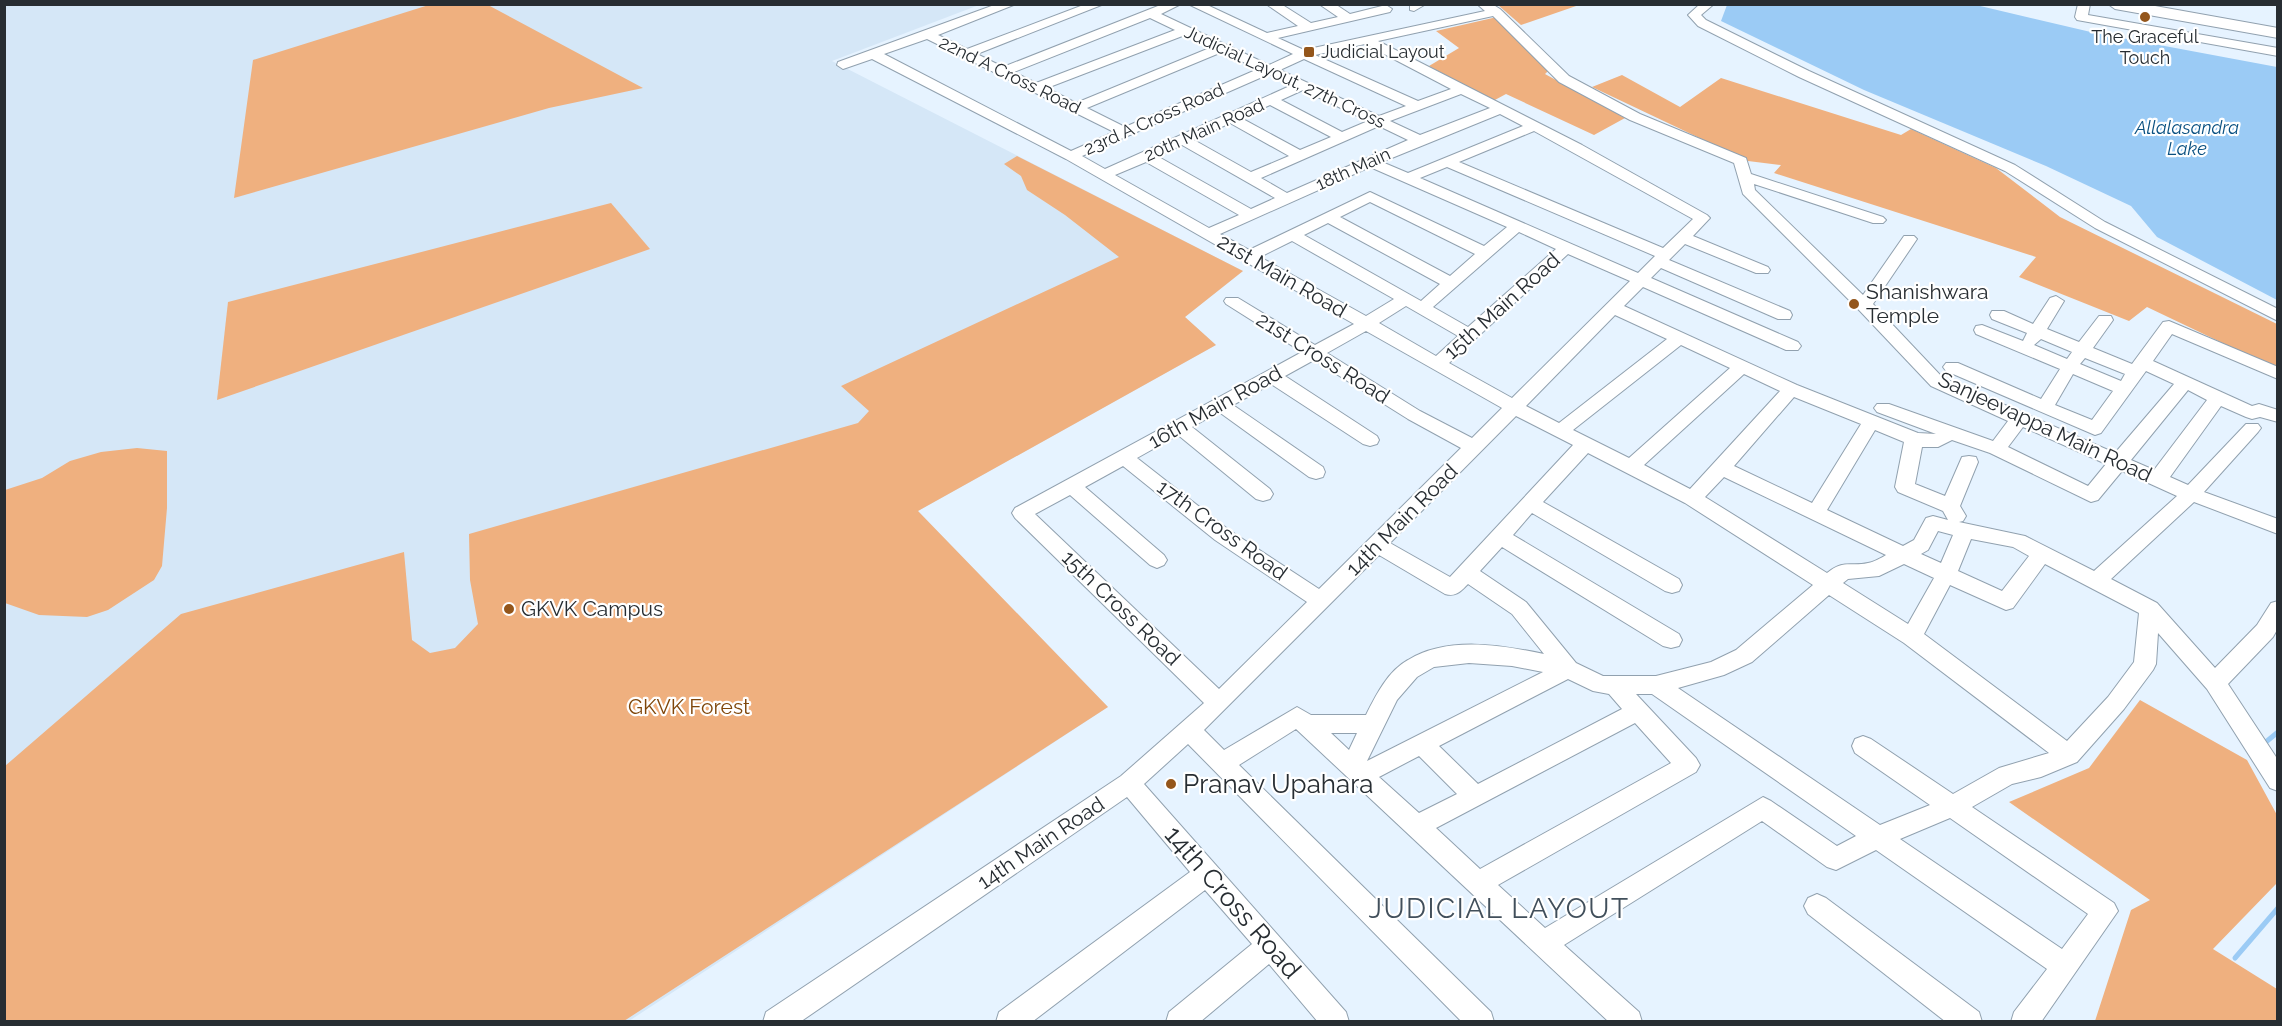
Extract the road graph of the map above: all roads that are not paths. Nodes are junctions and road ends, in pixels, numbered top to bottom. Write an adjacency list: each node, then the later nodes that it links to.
1 (1010, 4): 19 (street)
2 (1098, 4): 25 (street)
3 (1175, 4): 13 (street)
4 (1194, 4): 20 (street)
5 (1272, 4): 15 (street)
6 (1325, 4): 14 (street)
7 (1483, 4): 12 (street, Sanjeevappa Main Road)
8 (1708, 4): 79 (street)
9 (2115, 4): 18 (main road)
10 (1382, 7): 14 (street); 16 (street)
11 (2083, 11): 23 (street)
12 (1496, 12): 16 (street, 23rd A Cross Road); 50 (street, Sanjeevappa Main Road)
13 (1151, 14): 17 (street, Judicial Layout, 27th Cross); 29 (street)
14 (1346, 16): 15 (street)
15 (1307, 26): 20 (street)
16 (1421, 28): 21 (street, 23rd A Cross Road)
17 (1186, 30): 22 (street, Judicial Layout, 27th Cross); 31 (street)
18 (2277, 33)
19 (927, 34): 24 (street); 25 (street, 22nd A Cross Road)
20 (1266, 37): 26 (street)
21 (1366, 40): 26 (street, 23rd A Cross Road); 32 (street, 14th Main Road)
22 (1224, 47): 28 (street, Judicial Layout, 27th Cross); 35 (street)
23 (2277, 52)
24 (873, 54): 27 (street); 44 (street, 21st Main Road)
25 (966, 54): 29 (street, 22nd A Cross Road)
26 (1305, 54): 28 (street, 23rd A Cross Road); 34 (street)
27 (843, 65)
28 (1270, 68): 30 (street, Judicial Layout, 27th Cross); 40 (street, 23rd A Cross Road)
29 (1002, 72): 31 (street, 22nd A Cross Road)
30 (1304, 85): 33 (street, 20th Main Road); 38 (street, Judicial Layout, 27th Cross)
31 (1036, 88): 35 (street, 22nd A Cross Road)
32 (1462, 89): 34 (street); 36 (street, 14th Main Road)
33 (1271, 100): 37 (street, 20th Main Road); 41 (street)
34 (1417, 106): 38 (street)
35 (1076, 108): 40 (street, 22nd A Cross Road)
36 (1500, 108): 39 (street, 14th Main Road); 43 (street, 18th Main)
37 (1230, 118): 42 (street, 20th Main Road); 46 (street)
38 (1378, 121): 41 (street); 43 (street, Judicial Layout, 27th Cross)
39 (1534, 126): 48 (street); 62 (street, 14th Main Road)
40 (1124, 132): 44 (street, 23rd A Cross Road)
41 (1341, 137): 46 (street)
42 (1182, 139): 45 (street, 20th Main Road); 51 (street)
43 (1419, 140): 47 (street, 18th Main)
44 (1071, 156): 49 (street, 21st Main Road)
45 (1146, 156): 49 (street, 20th Main Road); 56 (street)
46 (1300, 156): 51 (street)
47 (1371, 162): 52 (street); 53 (street, 18th Main)
48 (1447, 162): 52 (street); 67 (street)
49 (1104, 175): 60 (street, 21st Main Road)
50 (1744, 176): 58 (street); 74 (street, Sanjeevappa Main Road)
51 (1250, 178): 55 (street)
52 (1407, 178): 59 (street)
53 (1332, 179): 54 (street); 55 (street, 18th Main)
54 (1364, 195): 57 (street); 65 (street)
55 (1287, 199): 56 (street, 18th Main)
56 (1250, 215): 60 (street, 18th Main)
57 (1329, 217): 61 (street); 70 (street)
58 (1878, 220)
59 (1517, 226): 64 (street); 65 (street)
60 (1208, 234): 66 (street, 21st Main Road)
61 (1292, 235): 66 (street); 71 (street)
62 (1685, 238): 67 (street, 14th Main Road); 68 (street)
63 (1909, 239): 74 (street)
64 (1567, 247): 69 (street); 84 (street, 15th Main Road)
65 (1485, 254): 70 (street)
66 (1248, 257): 81 (street, 21st Main Road)
67 (1664, 259): 69 (street, 14th Main Road); 77 (street)
68 (1762, 270)
69 (1642, 280): 76 (street, 14th Main Road); 86 (street)
70 (1451, 283): 75 (street)
71 (1406, 299): 75 (street); 81 (street, 16th Main Road)
72 (1232, 301): 89 (street, 21st Cross Road)
73 (2056, 301): 83 (street)
74 (1864, 305): 106 (street, Sanjeevappa Main Road)
75 (1422, 308): 84 (street)
76 (1614, 308): 85 (street); 103 (street, 14th Main Road)
77 (1784, 315)
78 (1998, 315): 83 (street)
79 (2277, 316)
80 (2105, 320): 88 (street)
81 (1366, 324): 89 (street, 16th Main Road); 90 (street, 21st Main Road)
82 (1982, 330): 87 (street)
83 (2037, 332): 87 (street); 88 (street)
84 (1470, 335): 90 (street, 15th Main Road)
85 (1679, 338): 92 (street); 109 (street)
86 (1792, 346)
87 (2026, 348): 91 (street)
88 (2082, 350): 91 (street); 94 (street)
89 (1314, 353): 96 (street, 16th Main Road); 114 (street, 21st Cross Road)
90 (1437, 364): 103 (street, 21st Main Road)
91 (2070, 366): 98 (street); 100 (street)
92 (1742, 367): 99 (street); 119 (street)
93 (1952, 368): 98 (street)
94 (2139, 368): 95 (street); 98 (street); 105 (street)
95 (2277, 374)
96 (1272, 376): 102 (street, 16th Main Road); 112 (street)
97 (2182, 386): 118 (street)
98 (2122, 388)
99 (1791, 389): 104 (street); 120 (street)
100 (2048, 401)
101 (2215, 402): 122 (street)
102 (1220, 404): 107 (street, 16th Main Road); 121 (street)
103 (1515, 408): 109 (street, 21st Main Road); 114 (street, 14th Main Road)
104 (1877, 415): 110 (street); 111 (street); 129 (street)
105 (2277, 416)
106 (2019, 419): 115 (street); 118 (street, Sanjeevappa Main Road)
107 (1180, 427): 116 (street, 16th Main Road); 124 (street)
108 (2252, 428): 125 (street)
109 (1560, 431): 113 (street, 21st Main Road)
110 (1949, 432): 111 (street); 115 (street)
111 (1914, 439): 128 (street)
112 (1370, 440)
113 (1585, 444): 119 (street, 21st Main Road); 127 (street)
114 (1474, 448): 134 (street, 14th Main Road)
115 (1997, 449): 118 (street)
116 (1124, 458): 123 (street, 16th Main Road); 143 (street, 17th Cross Road)
117 (1969, 462): 128 (street)
118 (2117, 463): 122 (street, Sanjeevappa Main Road)
119 (1630, 467): 126 (street, 21st Main Road)
120 (1722, 468): 126 (street); 129 (street)
121 (1316, 472)
122 (2158, 479): 125 (street, Sanjeevappa Main Road)
123 (1072, 486): 130 (street, 16th Main Road); 137 (street)
124 (1263, 494)
125 (2191, 494): 131 (street, Sanjeevappa Main Road); 140 (street)
126 (1692, 498): 141 (street, 21st Main Road)
127 (1530, 503): 133 (street); 142 (street)
128 (1950, 506): 132 (street)
129 (1816, 512): 136 (street)
130 (1022, 513): 152 (street, 15th Cross Road)
131 (2277, 527)
132 (1965, 531): 135 (street); 136 (street); 139 (street)
133 (1499, 536): 138 (street); 147 (street)
134 (1377, 544): 138 (street); 143 (street, 14th Main Road)
135 (2042, 553): 139 (street); 140 (street)
136 (1904, 555): 139 (street); 141 (street)
137 (1157, 560)
138 (1466, 572): 148 (street)
139 (1946, 574): 146 (street)
140 (2097, 580): 144 (street)
141 (1828, 584): 146 (street, 21st Main Road); 150 (street)
142 (1672, 585)
143 (1321, 601): 152 (street, 14th Main Road)
144 (2150, 609): 149 (street); 159 (street)
145 (2277, 609): 149 (street)
146 (1912, 636): 159 (street, 21st Main Road)
147 (1671, 640)
148 (1568, 669): 151 (street); 155 (street); 157 (street)
149 (2215, 682): 162 (street)
150 (1656, 684): 151 (street); 167 (street)
151 (1614, 685): 153 (street)
152 (1219, 703): 156 (street, 14th Main Road)
153 (1638, 711): 164 (street); 169 (street)
154 (1306, 724): 155 (street); 160 (street); 161 (street)
155 (1375, 724): 161 (street)
156 (1189, 730): 160 (street); 163 (street, 14th Main Road)
157 (1422, 744): 161 (street); 164 (street)
158 (1863, 746): 165 (street)
159 (2069, 755): 165 (street)
160 (1223, 763): 178 (street)
161 (1356, 771): 166 (street)
162 (2277, 781)
163 (1129, 783): 168 (street, 14th Cross Road); 174 (street, 14th Main Road)
164 (1475, 798): 166 (street)
165 (1953, 806): 167 (street); 173 (street)
166 (1416, 826): 169 (street)
167 (1876, 838): 171 (street); 173 (street)
168 (1208, 873): 172 (street, 14th Cross Road); 175 (street)
169 (1478, 883): 171 (street)
170 (1816, 906): 180 (street)
171 (1544, 943): 179 (street)
172 (1270, 946): 176 (street); 177 (street, 14th Cross Road)
173 (2065, 966): 181 (street)
174 (776, 1022)
175 (1009, 1022)
176 (1179, 1022)
177 (1336, 1022)
178 (1481, 1022)
179 (1629, 1022)
180 (1969, 1022)
181 (2024, 1022)

